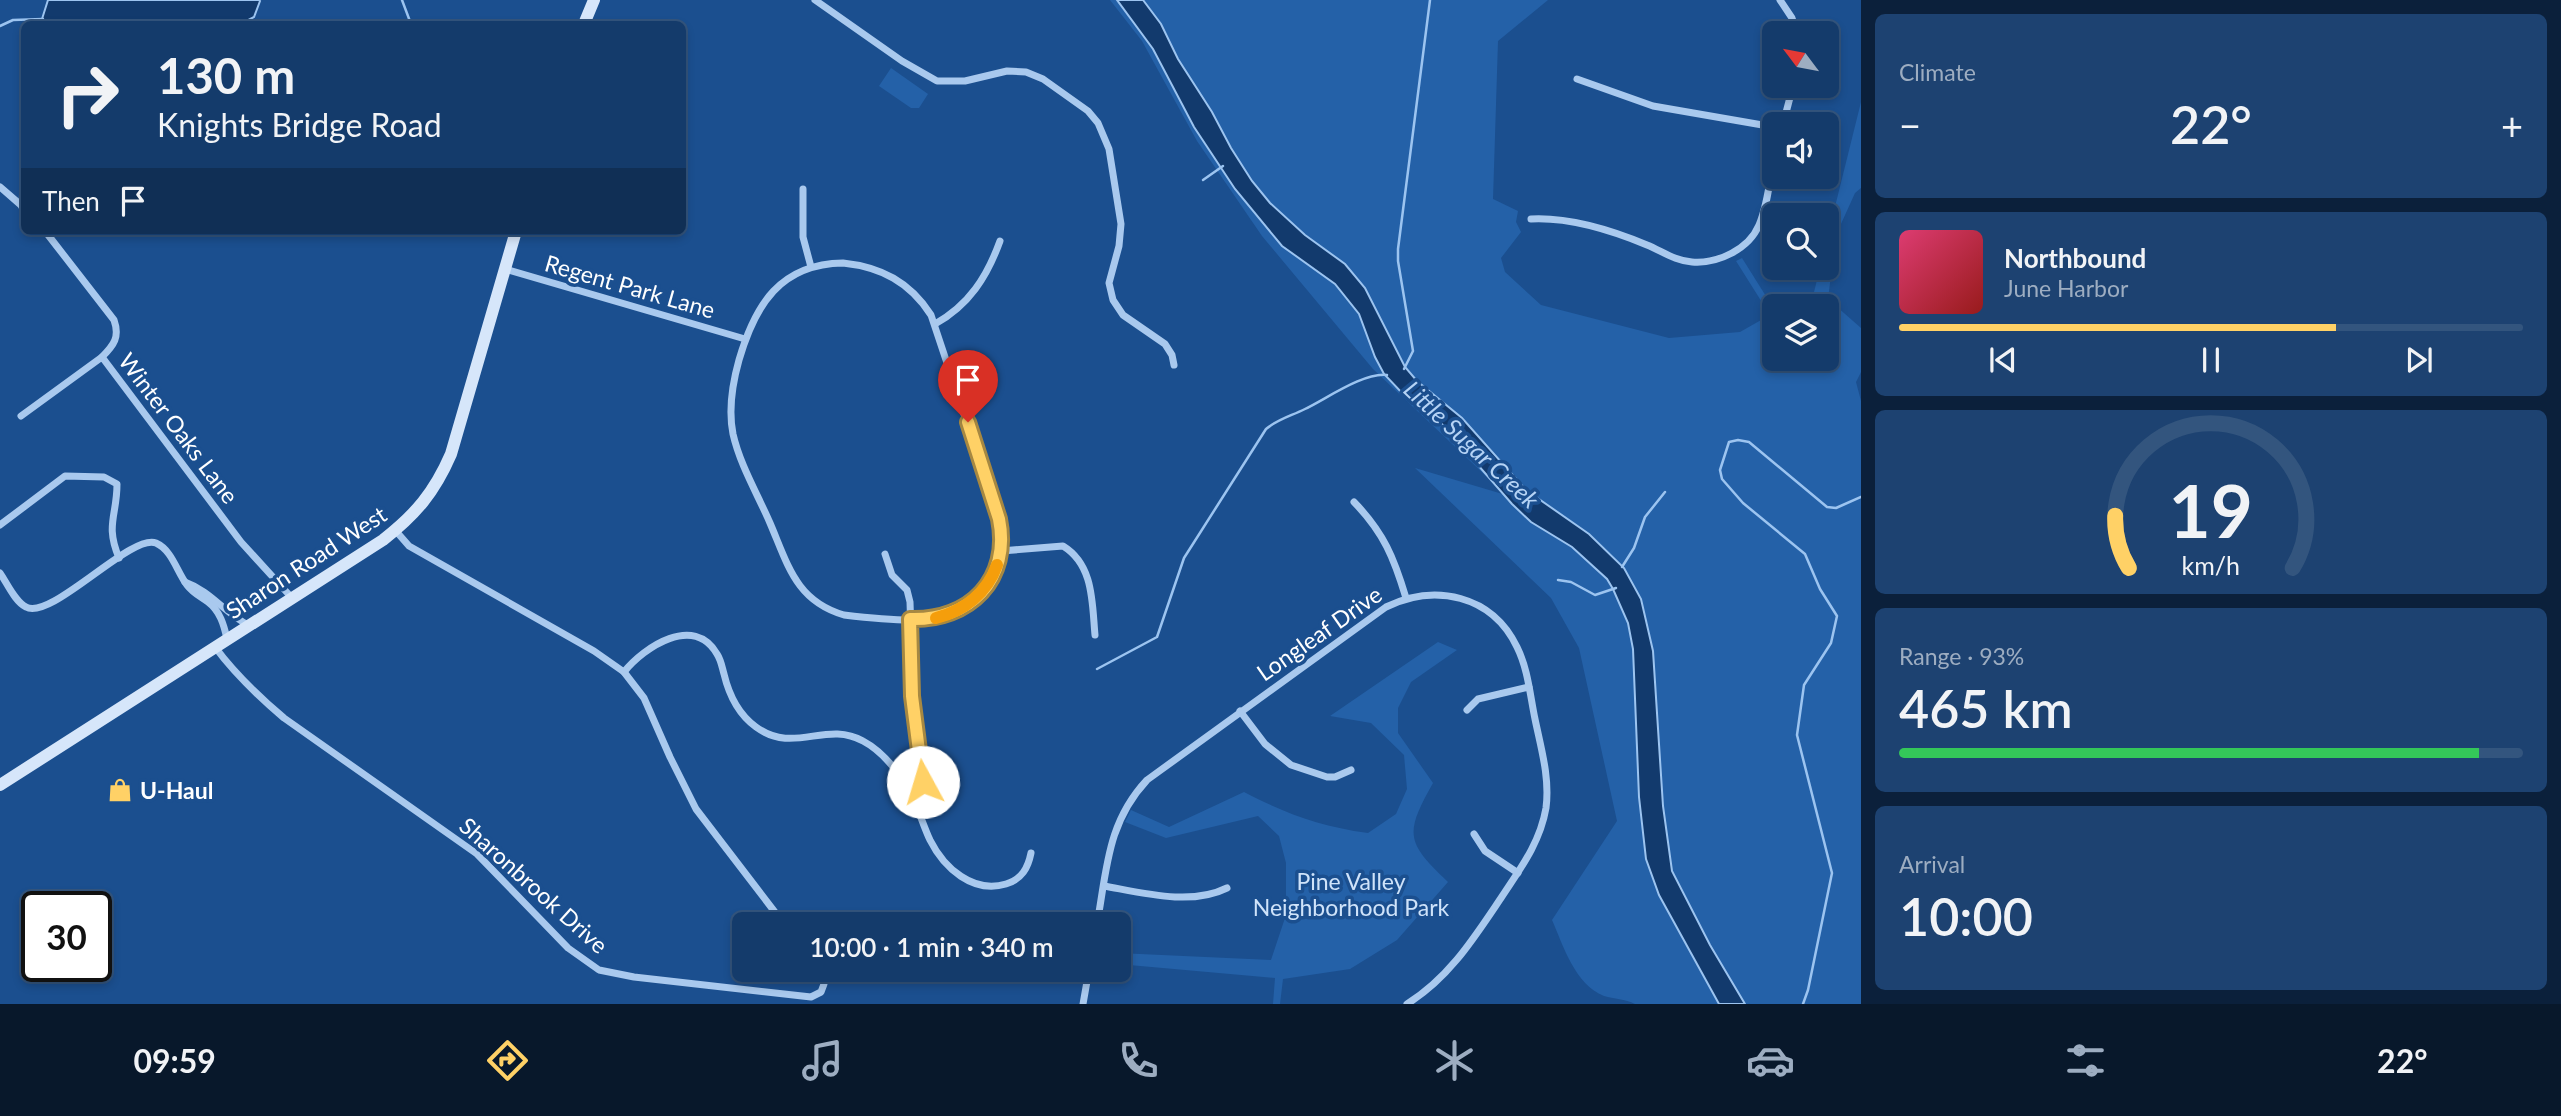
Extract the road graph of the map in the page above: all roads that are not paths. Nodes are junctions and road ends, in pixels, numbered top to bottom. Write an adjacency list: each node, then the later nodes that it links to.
1 (594, 0): 4 (main road)
2 (815, 0): 21 (street)
3 (1780, 0): 5 (street)
4 (585, 21)
5 (1793, 21)
6 (1577, 79): 7 (street)
7 (1762, 125)
8 (0, 187): 11 (street)
9 (803, 189): 16 (street)
10 (1767, 189): 12 (street)
11 (21, 206)
12 (1531, 219)
13 (48, 235): 20 (street)
14 (515, 235): 17 (main road, Sharon Road West)
15 (1000, 241): 18 (street)
16 (811, 267): 18 (street); 19 (street)
17 (505, 269): 19 (street, Regent Park Lane); 25 (main road, Sharon Road West)
18 (935, 324): 26 (street)
19 (745, 339): 33 (street)
20 (102, 357): 22 (street, Winter Oaks Lane); 30 (street, Winter Oaks Lane)
21 (1174, 365)
22 (21, 416)
23 (1354, 502): 31 (street)
24 (0, 526): 28 (street)
25 (395, 530): 30 (main road, Sharon Road West); 38 (street)
26 (1001, 551): 33 (street); 35 (street)
27 (885, 554): 33 (street)
28 (119, 558): 29 (street); 32 (street)
29 (0, 573)
30 (292, 598): 34 (main road, Sharon Road West)
31 (1406, 598): 39 (street, Longleaf Drive); 41 (street, Longleaf Drive)
32 (217, 606): 34 (street); 36 (street)
33 (910, 619): 44 (street)
34 (248, 625): 36 (main road, Sharon Road West)
35 (1095, 635)
36 (227, 639): 37 (main road, Sharon Road West)
37 (215, 647): 43 (main road, Sharon Road West); 52 (street, Sharonbrook Drive)
38 (624, 672): 44 (street); 50 (street)
39 (1529, 687): 40 (street); 47 (street, Longleaf Drive)
40 (1467, 710)
41 (1240, 711): 42 (street); 48 (street, Longleaf Drive)
42 (1351, 770)
43 (0, 785)
44 (910, 792): 46 (street)
45 (1474, 834): 47 (street)
46 (1031, 853)
47 (1518, 873): 55 (street, Longleaf Drive)
48 (1104, 886): 49 (street); 51 (street, Longleaf Drive)
49 (1227, 888)
50 (775, 912)
51 (1099, 912)
52 (823, 982)
53 (1087, 982): 54 (street)
54 (1083, 1004)
55 (1407, 1004)

